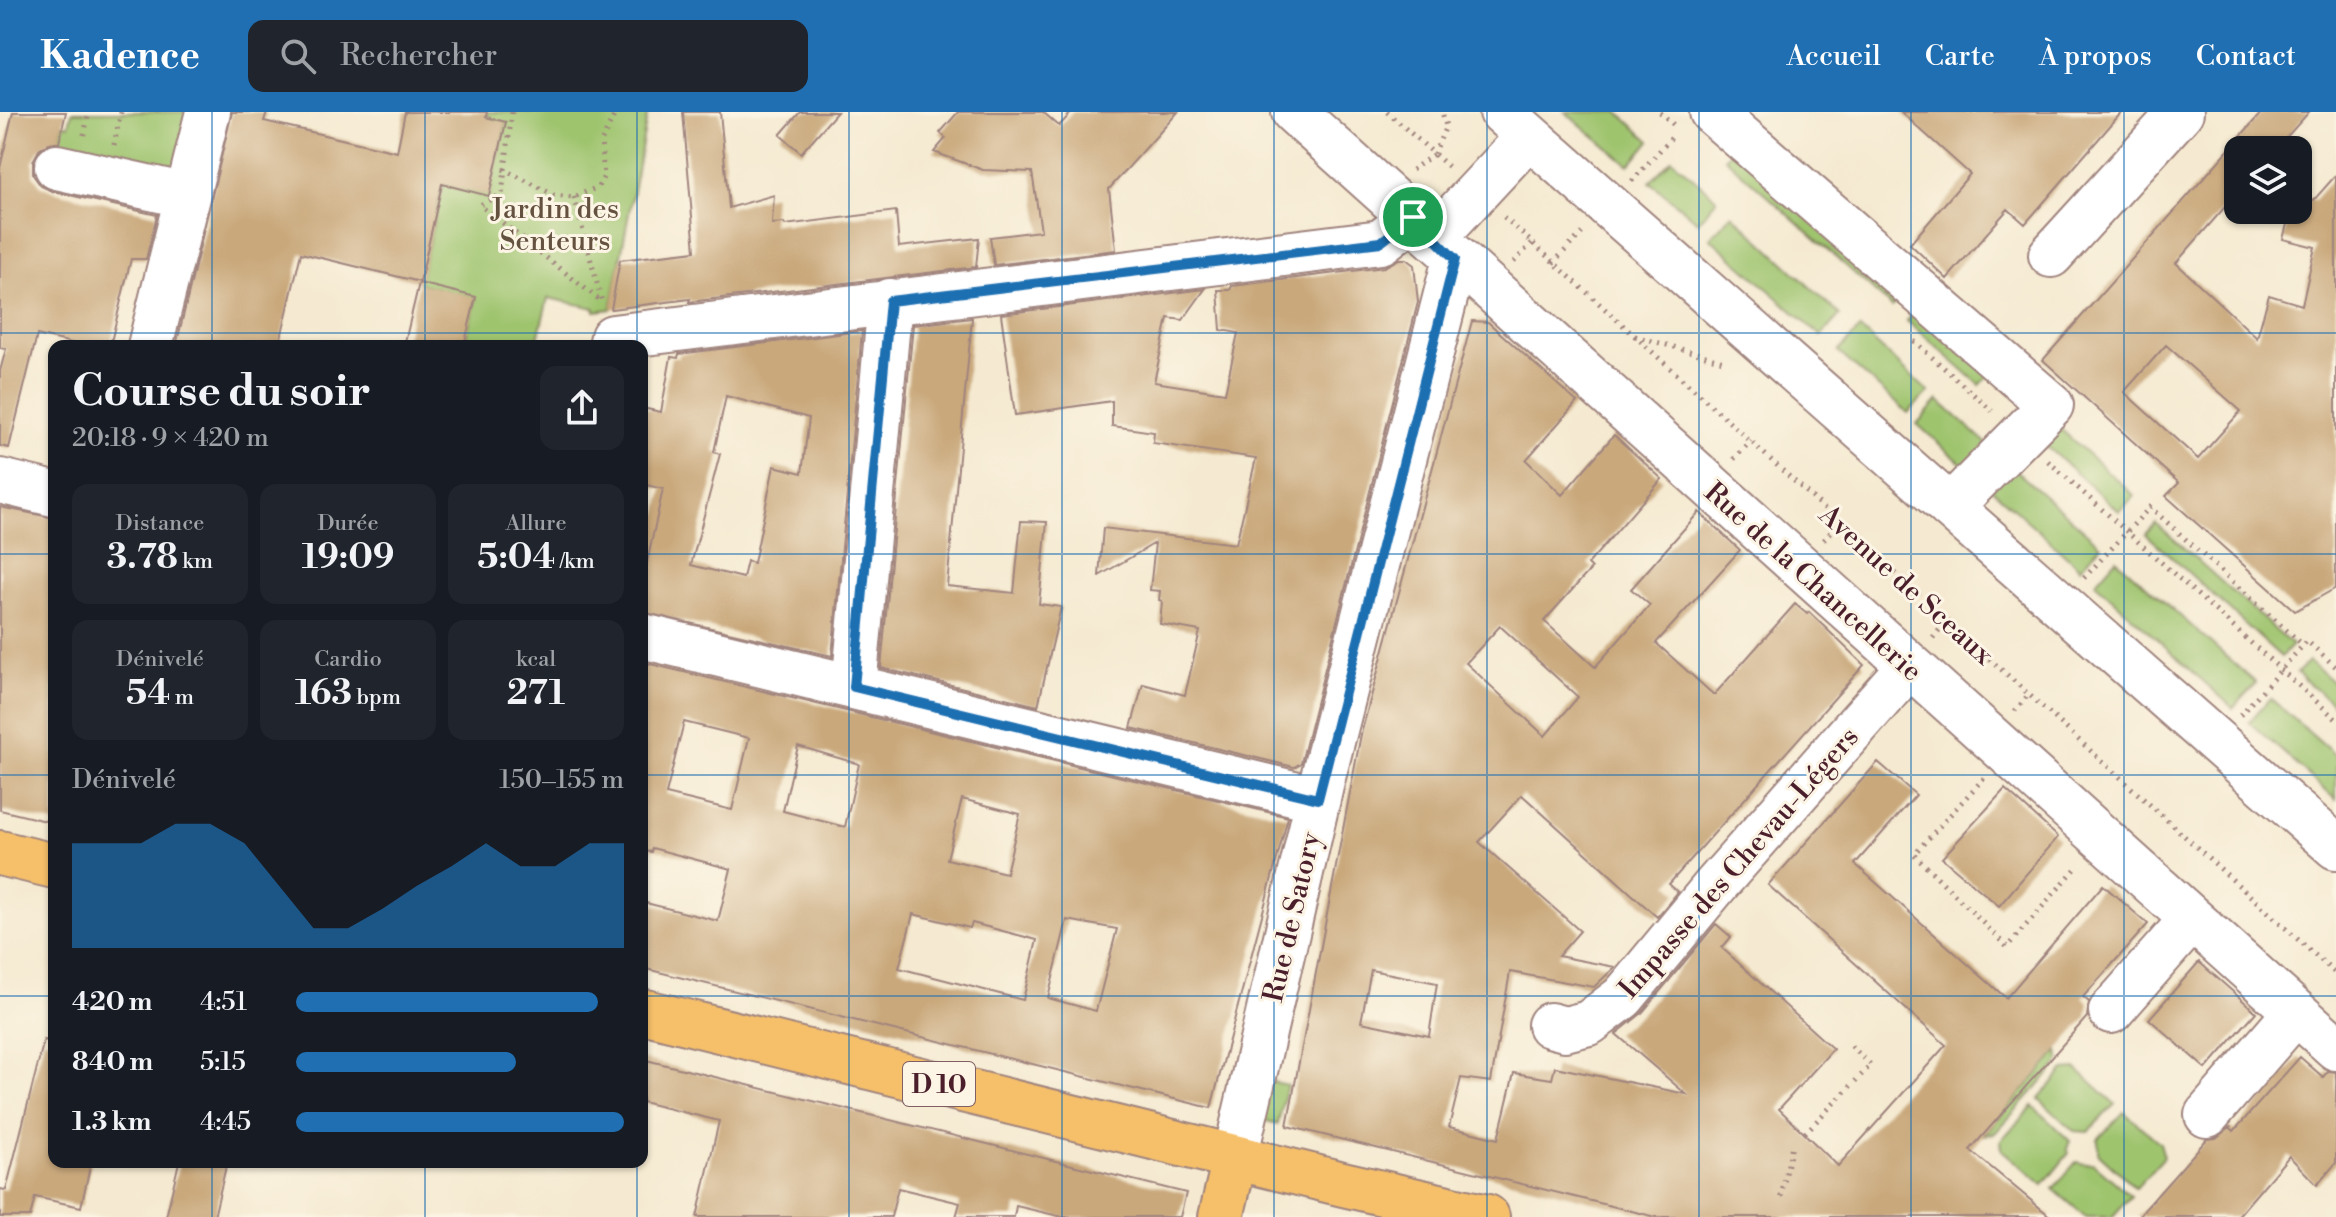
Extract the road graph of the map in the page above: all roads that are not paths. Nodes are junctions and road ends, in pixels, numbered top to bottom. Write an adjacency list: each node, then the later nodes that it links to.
1 (208, 112): 7 (street)
2 (1294, 112): 8 (street, Rue de la Chancellerie)
3 (1712, 112): 15 (street)
4 (2181, 112): 9 (street)
5 (1516, 124): 8 (street); 15 (street)
6 (57, 167): 7 (street)
7 (187, 196): 12 (street)
8 (1434, 237): 10 (street); 17 (street, Rue de la Chancellerie); 19 (street, Rue de Satory)
9 (2051, 255)
10 (890, 301): 11 (street); 18 (street)
11 (609, 328)
12 (151, 340)
13 (0, 481): 14 (street)
14 (48, 493)
15 (1950, 507): 20 (street)
16 (648, 637): 18 (street)
17 (1909, 666): 23 (street, Rue de la Chancellerie); 27 (street, Impasse des Chevau-Légers)
18 (854, 687): 19 (street)
19 (1318, 799): 30 (street, Rue de Satory)
20 (2336, 847)
21 (0, 853): 22 (main road)
22 (48, 865)
23 (2192, 919): 24 (street); 26 (street, Rue de la Chancellerie)
24 (2111, 1011)
25 (648, 1012): 30 (main road, D 10)
26 (2296, 1012): 28 (street, Rue de la Chancellerie); 29 (street)
27 (1550, 1025)
28 (2336, 1048)
29 (2207, 1115)
30 (1235, 1158): 31 (main road, D 10); 32 (main road)
31 (1469, 1215)
32 (1221, 1217)

